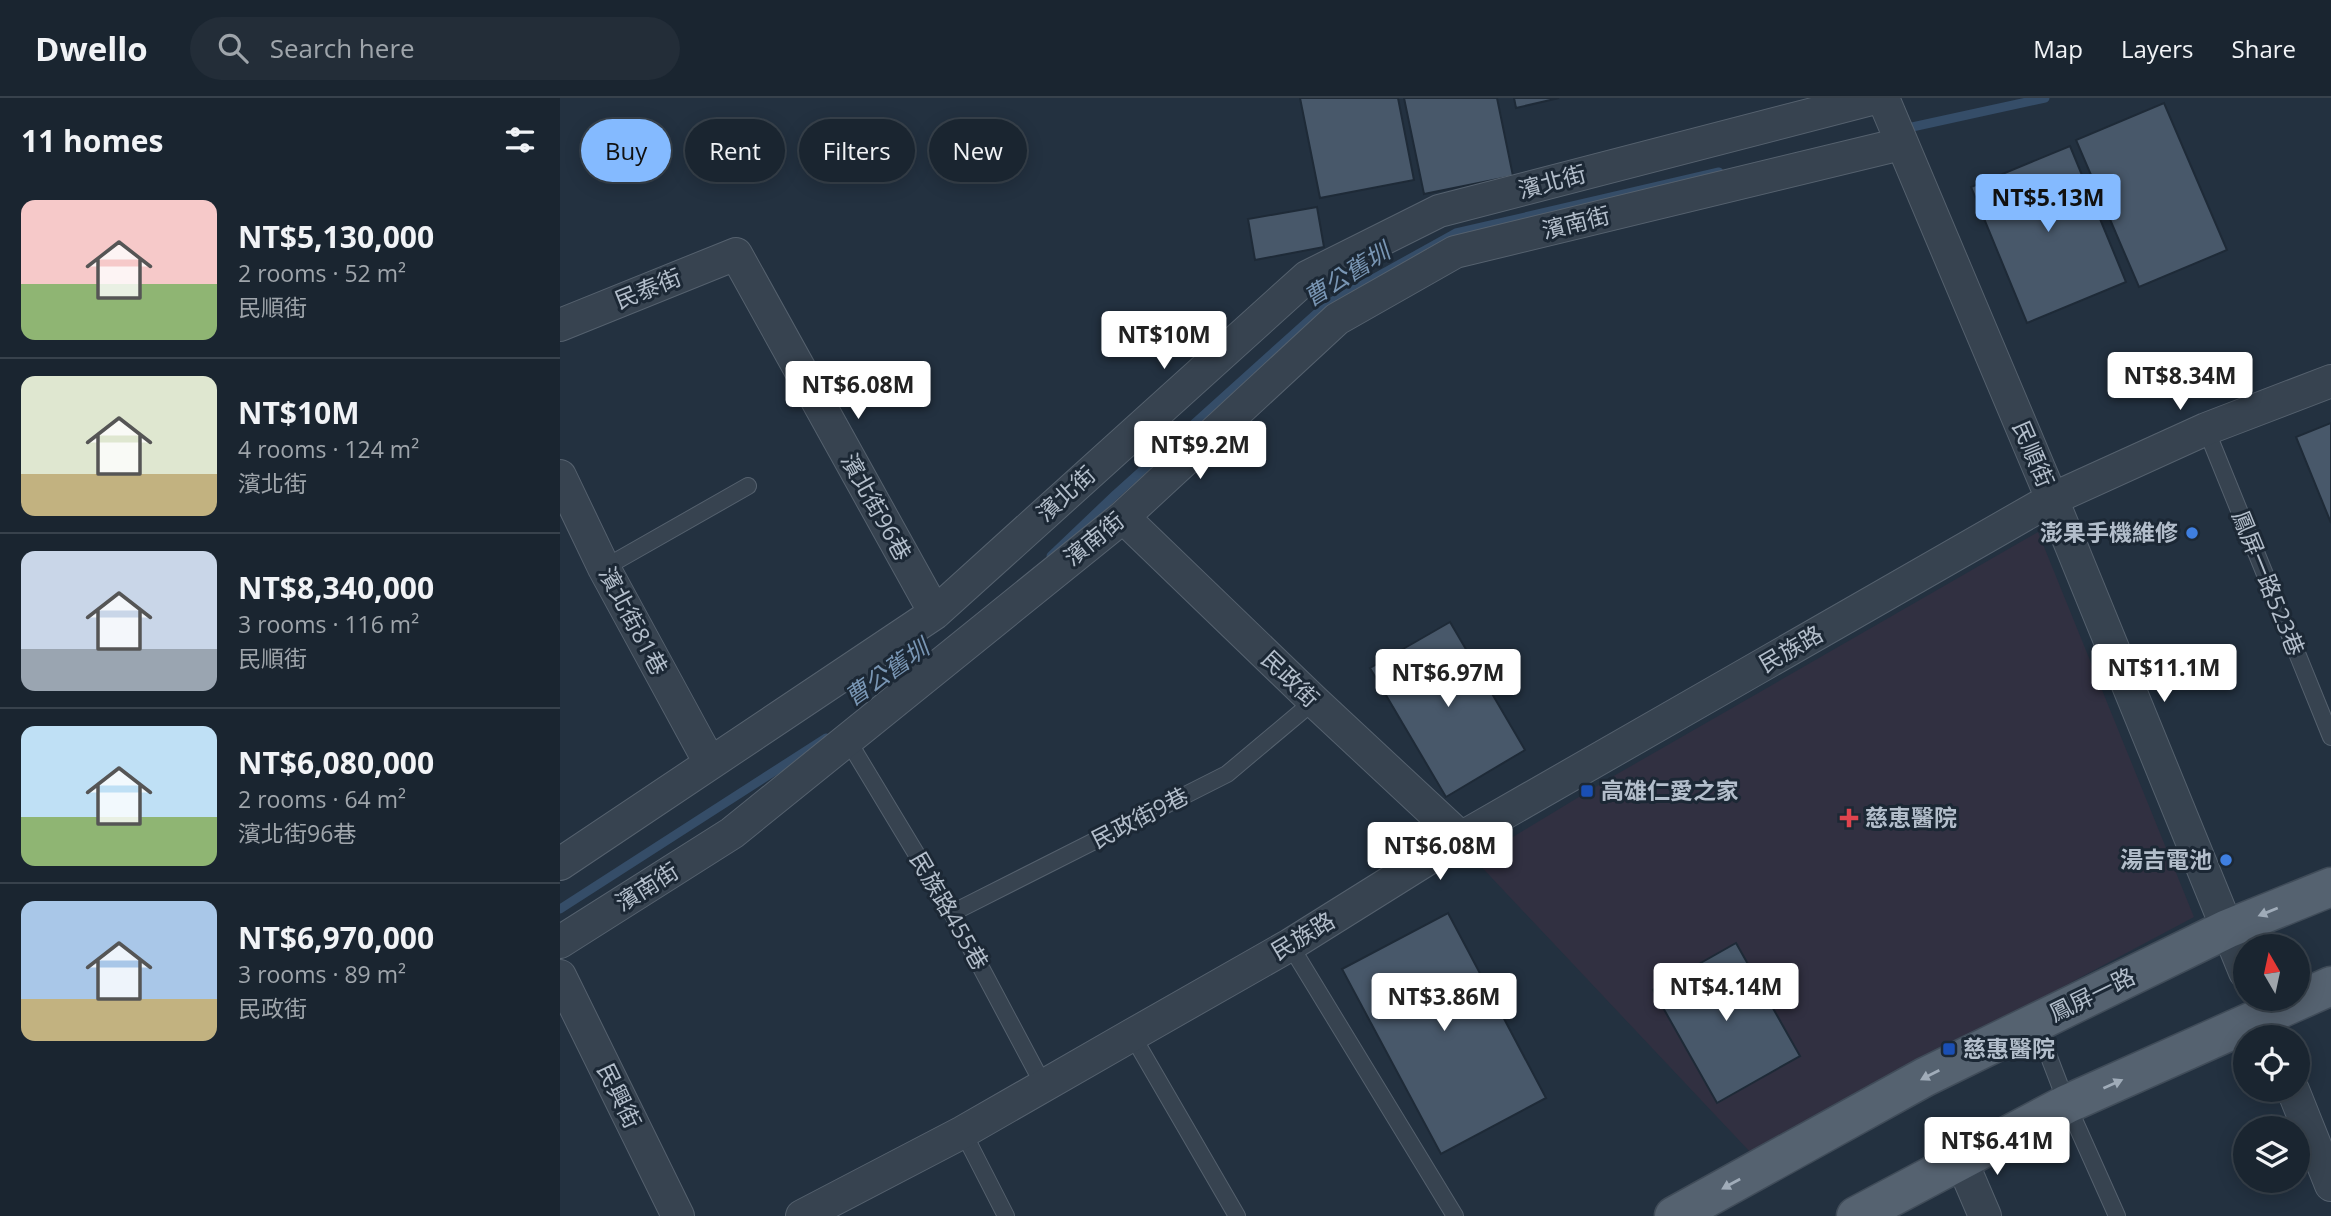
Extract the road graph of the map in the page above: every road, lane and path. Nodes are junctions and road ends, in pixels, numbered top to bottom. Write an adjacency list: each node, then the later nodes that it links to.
1 (1888, 116): 8 (street, 民順街); 9 (street, 濱南街); 11 (street, 濱北街)
2 (736, 254): 3 (street, 民泰街); 11 (street, 濱北街96巷)
3 (560, 325)
4 (2331, 381): 5 (street, 民族路)
5 (2206, 429): 8 (street, 民族路); 13 (lane, 鳳屏一路523巷)
6 (560, 476): 10 (street, 濱北街81巷)
7 (748, 486): 10 (lane)
8 (2053, 499): 16 (street, 民族路); 20 (street, 民順街)
9 (1123, 517): 12 (street, 民政街); 14 (street, 濱南街)
10 (604, 568): 15 (street, 濱北街81巷)
11 (935, 613): 15 (street, 濱北街)
12 (1314, 701): 16 (street, 民政街); 19 (lane, 民政街9巷)
13 (2331, 737)
14 (848, 739): 19 (lane, 民族路455巷); 21 (street, 濱南街)
15 (710, 763): 17 (street, 濱北街)
16 (1461, 838): 23 (street, 民族路)
17 (560, 864)
18 (2331, 887): 20 (main road, 鳳屏一路, one-way to 20)
19 (952, 913): 29 (lane, 民族路455巷)
20 (2227, 929): 22 (street, 民順街); 27 (main road, 鳳屏一路)
21 (560, 942)
22 (2233, 943)
23 (1290, 945): 28 (street, 民族路); 39 (lane)
24 (560, 976): 35 (street, 民興街)
25 (2331, 986): 26 (main road)
26 (2264, 1018): 31 (main road, one-way to 26)
27 (2036, 1023): 31 (lane); 40 (main road, 鳳屏一路, one-way to 40)
28 (1132, 1035): 29 (street, 民族路); 38 (lane)
29 (1044, 1086): 32 (street, 民族路)
30 (2298, 1102): 34 (street)
31 (2067, 1104): 33 (main road); 43 (lane)
32 (963, 1132): 36 (street, 民族路); 37 (lane)
33 (1961, 1160): 41 (main road); 42 (street)
34 (2331, 1185)
35 (678, 1216)
36 (802, 1216)
37 (1006, 1216)
38 (1237, 1216)
39 (1455, 1216)
40 (1674, 1216)
41 (1856, 1216)
42 (1985, 1216)
43 (2117, 1216)

